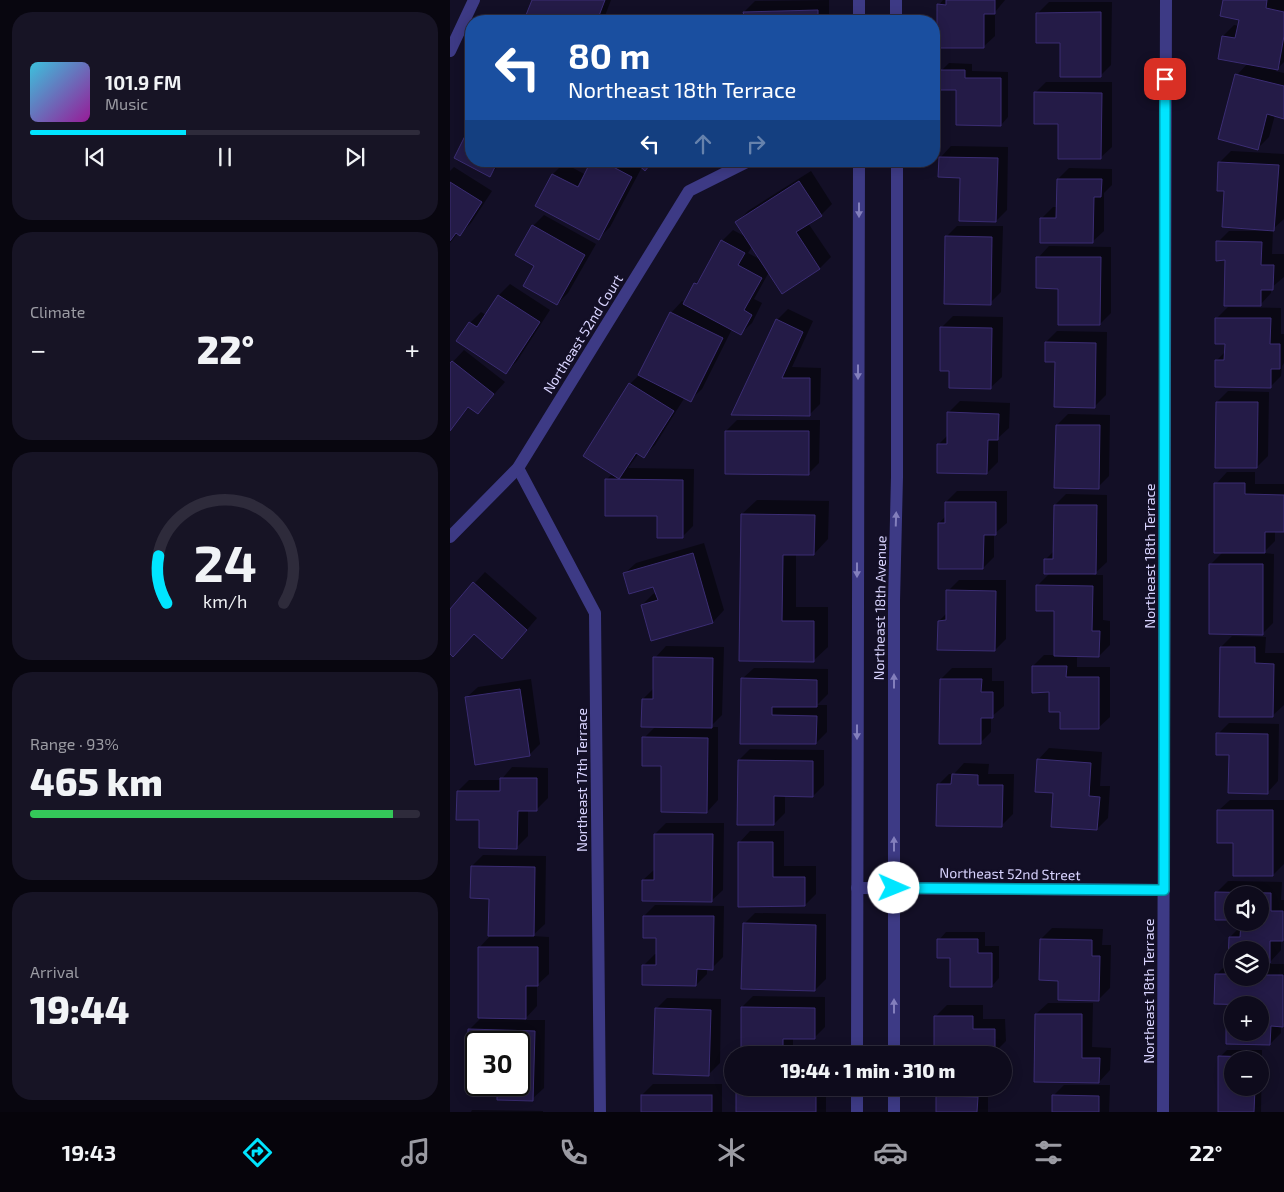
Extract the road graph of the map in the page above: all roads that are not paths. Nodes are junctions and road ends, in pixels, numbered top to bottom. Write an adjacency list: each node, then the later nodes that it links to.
1 (474, 0): 5 (street)
2 (859, 0): 6 (street)
3 (896, 0): 7 (street)
4 (1166, 0): 17 (street, Northeast 18th Terrace)
5 (467, 15)
6 (859, 15)
7 (896, 15)
8 (465, 19): 9 (street)
9 (450, 51)
10 (736, 167): 13 (street, Northeast 52nd Court)
11 (859, 167): 15 (street, Northeast 18th Avenue, one-way to 15)
12 (897, 167): 16 (street, Northeast 18th Avenue, one-way to 12)
13 (518, 468): 14 (street, Northeast 52nd Court); 22 (street, Northeast 17th Terrace)
14 (450, 536)
15 (857, 888): 16 (street, Northeast 52nd Street); 18 (street, Northeast 18th Avenue)
16 (894, 888): 17 (street, Northeast 52nd Street); 19 (street, Northeast 18th Avenue, one-way to 16)
17 (1164, 890): 25 (street, Northeast 18th Terrace)
18 (857, 1046)
19 (894, 1046)
20 (857, 1096): 23 (street)
21 (894, 1096): 24 (street)
22 (600, 1112)
23 (858, 1112)
24 (894, 1112)
25 (1163, 1112)

